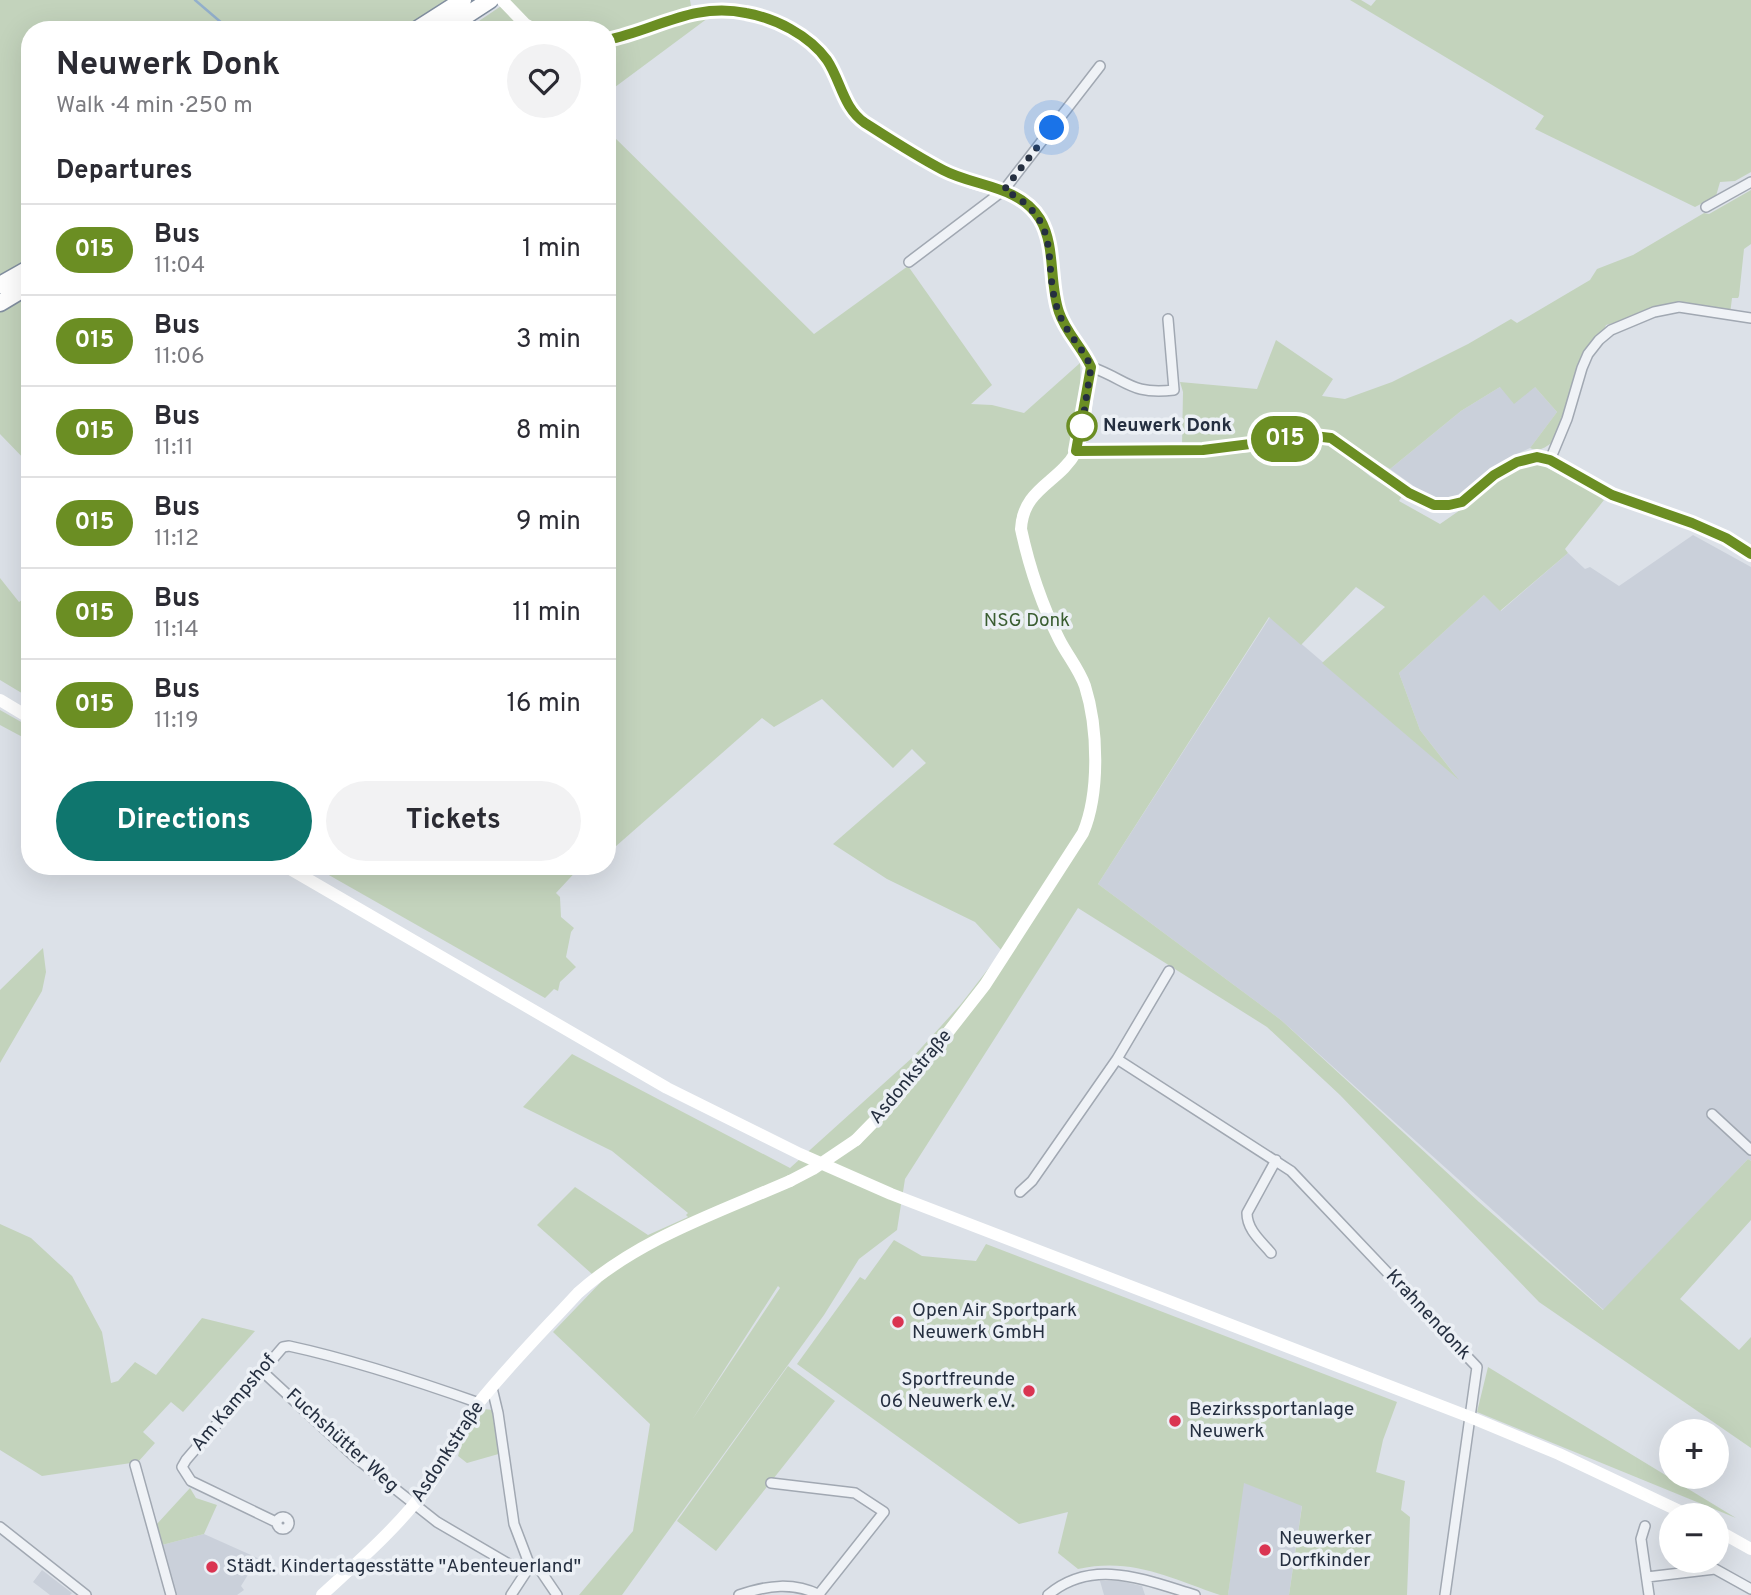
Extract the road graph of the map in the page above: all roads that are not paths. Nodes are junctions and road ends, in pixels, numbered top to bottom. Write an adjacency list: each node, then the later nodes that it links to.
1 (463, 0): 4 (highway)
2 (502, 0): 6 (street)
3 (485, 4): 5 (highway)
4 (430, 21)
5 (458, 21)
6 (524, 21)
7 (616, 38): 10 (street)
8 (1100, 66): 10 (street)
9 (1751, 182): 11 (street)
10 (1004, 190): 12 (street); 19 (street)
11 (1706, 207)
12 (909, 262)
13 (21, 273): 14 (highway)
14 (0, 285)
15 (21, 290): 16 (highway)
16 (0, 303)
17 (1751, 318): 21 (street)
18 (1168, 319): 19 (street)
19 (1091, 367): 20 (street)
20 (1076, 451): 21 (street); 34 (street, Asdonkstraße, bridge)
21 (1550, 460): 22 (street)
22 (1751, 554)
23 (0, 700): 24 (street)
24 (21, 713)
25 (300, 875): 36 (street)
26 (1169, 971): 27 (street)
27 (1117, 1059): 30 (street, Krahnendonk); 31 (street)
28 (1712, 1114): 29 (street)
29 (1751, 1150)
30 (1276, 1160): 32 (street); 36 (street, Krahnendonk)
31 (1020, 1192)
32 (1272, 1253)
33 (263, 1372): 35 (street, Am Kampshof); 40 (street, Fuchshütter Weg); 41 (street, Am Kampshof)
34 (492, 1388): 35 (street, Asdonkstraße); 46 (street)
35 (479, 1404): 40 (street, Asdonkstraße)
36 (1470, 1417): 39 (street); 58 (street, Krahnendonk)
37 (135, 1465): 51 (street)
38 (771, 1483): 49 (street)
39 (1663, 1503)
40 (415, 1504): 46 (street, Fuchshütter Weg); 52 (street, Asdonkstraße)
41 (276, 1522)
42 (1645, 1526): 47 (street)
43 (0, 1527): 50 (street)
44 (1729, 1537): 45 (street)
45 (1751, 1549)
46 (530, 1566): 53 (street); 54 (street)
47 (1647, 1577): 48 (street); 59 (street)
48 (1751, 1589)
49 (820, 1594): 55 (street)
50 (86, 1595)
51 (171, 1595)
52 (322, 1595)
53 (511, 1595)
54 (557, 1595)
55 (740, 1595)
56 (1048, 1595): 57 (street)
57 (1195, 1595)
58 (1445, 1595)
59 (1649, 1595)

